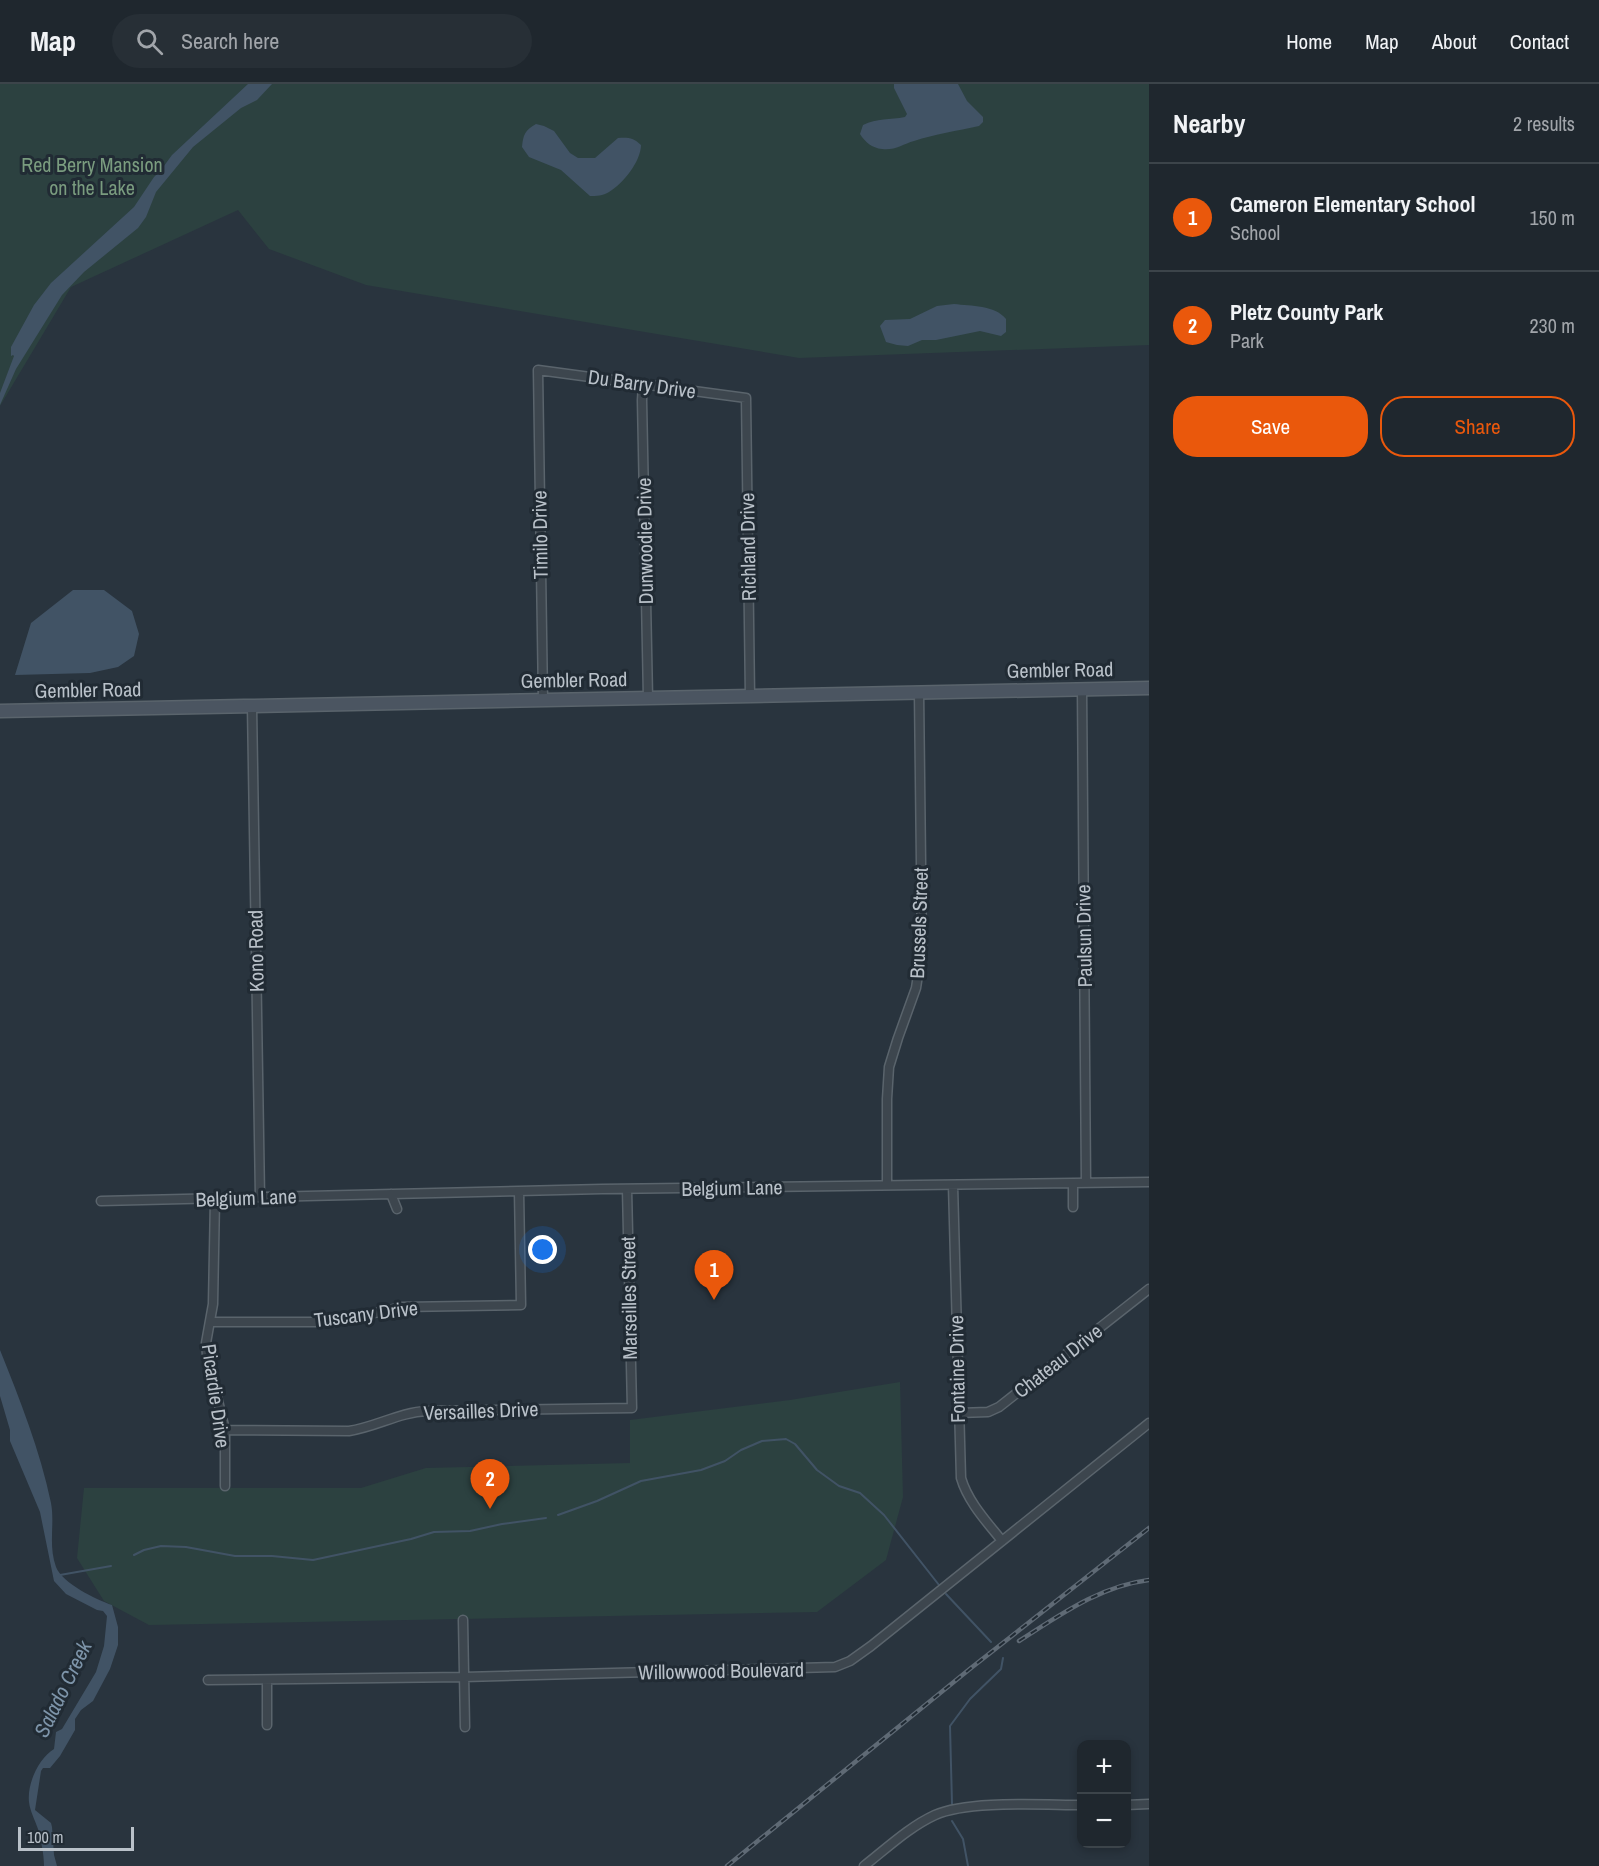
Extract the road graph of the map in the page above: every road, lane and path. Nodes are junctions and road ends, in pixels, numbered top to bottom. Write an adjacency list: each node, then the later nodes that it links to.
1 (538, 370): 2 (street, Du Barry Drive); 9 (street, Timilo Drive)
2 (644, 385): 3 (street, Du Barry Drive); 8 (street, Dunwoodie Drive)
3 (746, 398): 7 (street, Richland Drive)
4 (1149, 688): 5 (main road, Gembler Road)
5 (1082, 689): 6 (main road, Gembler Road); 14 (street, Paulsun Drive)
6 (920, 692): 7 (main road, Gembler Road); 15 (street, Brussels Street)
7 (750, 696): 8 (main road, Gembler Road)
8 (648, 698): 9 (main road, Gembler Road)
9 (543, 700): 10 (main road, Gembler Road)
10 (252, 706): 11 (main road, Gembler Road); 20 (street, Kono Road)
11 (0, 711)
12 (1149, 1182): 14 (street, Belgium Lane)
13 (1073, 1183): 14 (street, Belgium Lane); 16 (street, Belgium Lane); 23 (street)
14 (1086, 1183)
15 (888, 1185): 16 (street, Belgium Lane); 17 (street, Belgium Lane)
16 (953, 1185): 28 (street, Fontaine Drive)
17 (627, 1189): 18 (street, Belgium Lane); 27 (street, Marseilles Street)
18 (519, 1191): 19 (street, Belgium Lane); 26 (street, Tuscany Drive)
19 (392, 1194): 20 (street, Belgium Lane); 24 (street)
20 (260, 1197): 21 (street, Belgium Lane)
21 (215, 1199): 22 (street, Belgium Lane); 26 (street, Picardie Drive)
22 (101, 1201)
23 (1073, 1207)
24 (397, 1209)
25 (1149, 1288): 28 (street, Chateau Drive)
26 (210, 1322): 30 (street, Picardie Drive)
27 (632, 1408): 30 (street, Versailles Drive)
28 (958, 1413): 32 (street, Fontaine Drive)
29 (1149, 1423): 32 (street, Willowwood Boulevard)
30 (225, 1430): 31 (street, Picardie Drive)
31 (225, 1486)
32 (1002, 1541): 34 (street, Willowwood Boulevard)
33 (463, 1620): 34 (street)
34 (464, 1677): 36 (street, Willowwood Boulevard); 38 (street)
35 (208, 1680): 36 (street, Willowwood Boulevard)
36 (267, 1680): 37 (street)
37 (267, 1725)
38 (465, 1727)
39 (1149, 1804): 41 (street)
40 (1077, 1805): 42 (street)
41 (1131, 1805)
42 (864, 1866)

